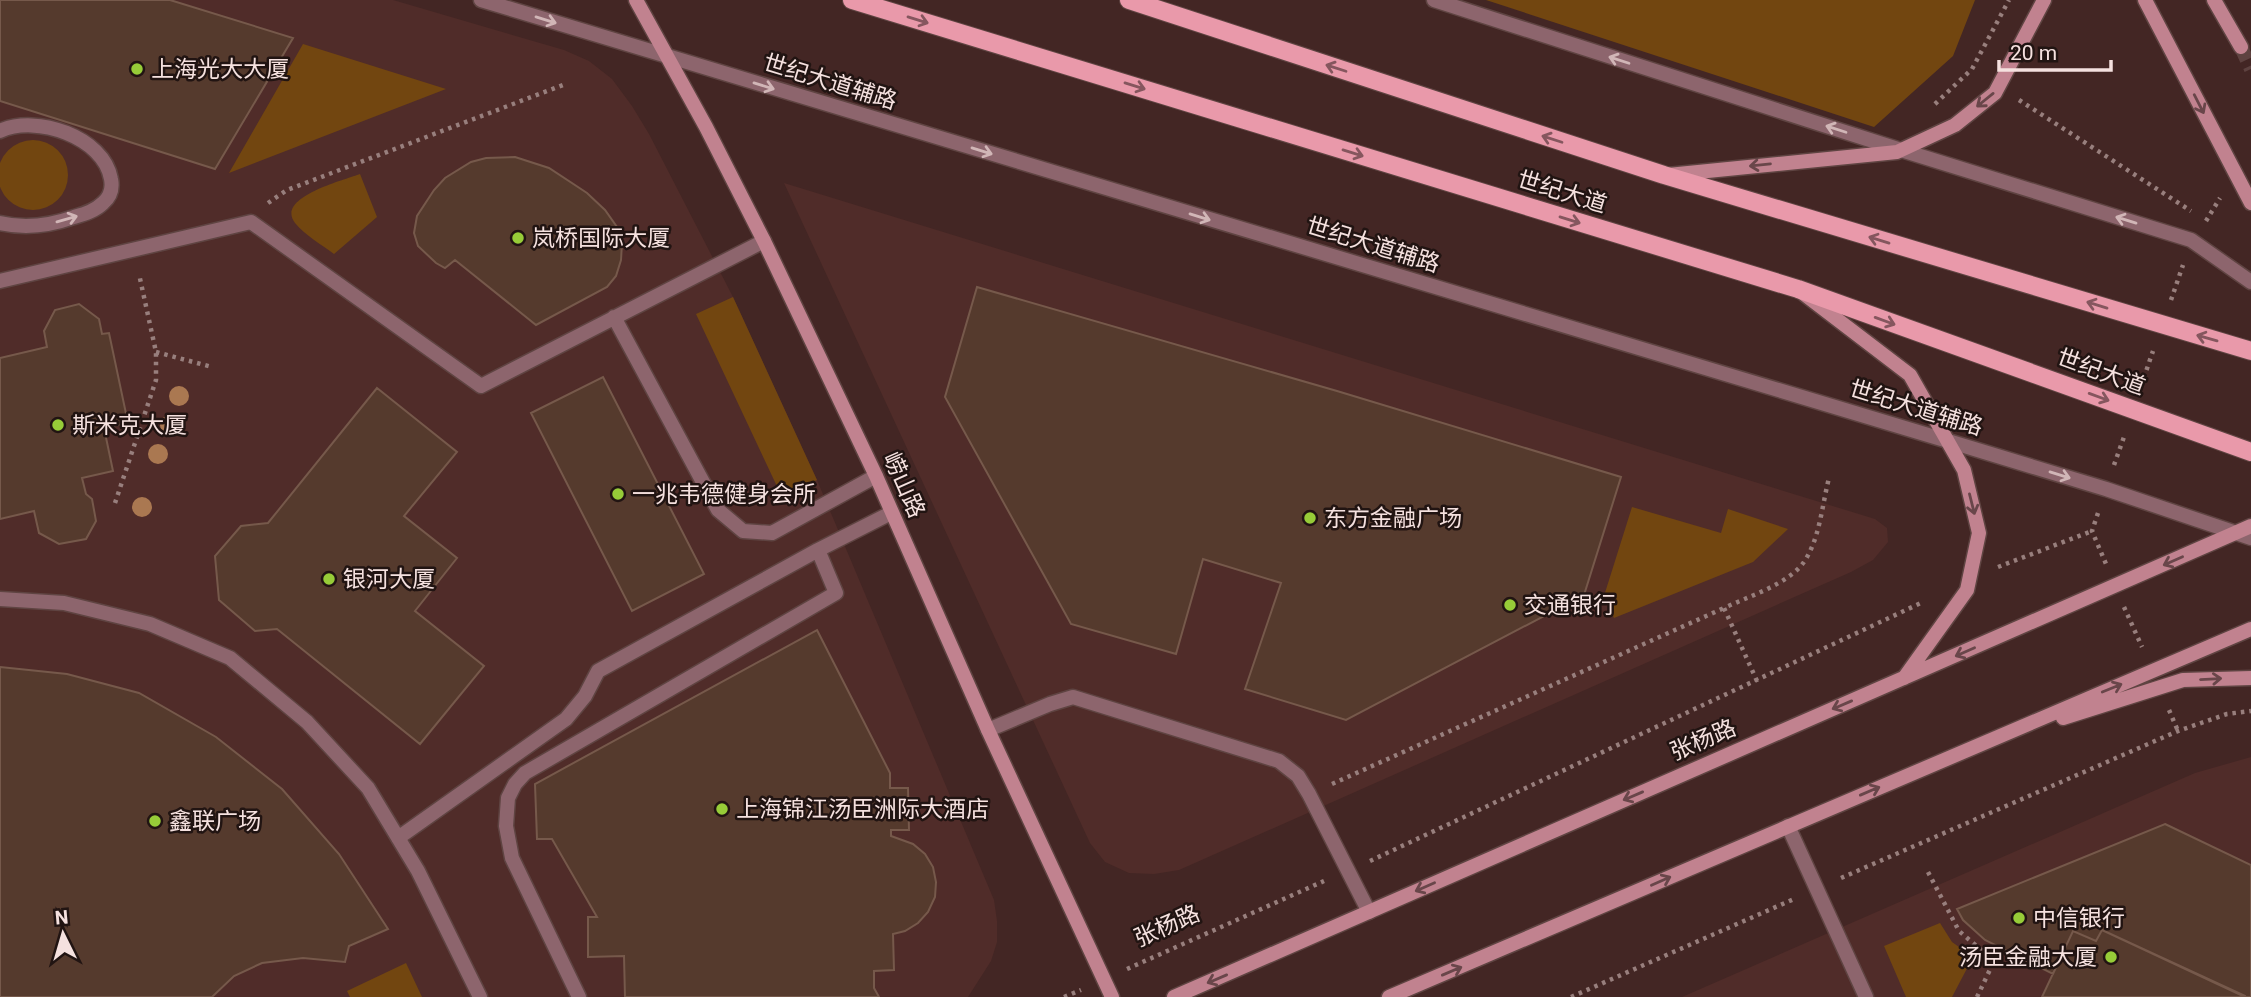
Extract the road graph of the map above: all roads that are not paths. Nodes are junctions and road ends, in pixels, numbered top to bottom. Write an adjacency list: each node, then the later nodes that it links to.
1 (481, 0): 10 (street, 世纪大道辅路, one-way to 10)
2 (636, 0): 10 (main road, 崂山路)
3 (852, 0): 19 (main road, 世纪大道, one-way to 19)
4 (1129, 0): 13 (main road, 世纪大道, one-way to 4)
5 (1434, 0): 12 (street, one-way to 5)
6 (2044, 0): 12 (main road, one-way to 12)
7 (2145, 0): 14 (main road, one-way to 14)
8 (2214, 0): 9 (main road)
9 (2241, 47)
10 (665, 56): 16 (main road, 崂山路); 22 (street, 世纪大道辅路, one-way to 22)
11 (0, 131): 15 (street, one-way to 11)
12 (1901, 150): 13 (main road, one-way to 13); 18 (street, one-way to 12)
13 (1664, 175): 21 (main road, 世纪大道, one-way to 13)
14 (2251, 203)
15 (0, 223)
16 (764, 241): 20 (street); 24 (main road, 崂山路)
17 (0, 281): 20 (street)
18 (2251, 282)
19 (1798, 289): 22 (main road); 23 (main road, 世纪大道, one-way to 23)
20 (614, 317): 24 (street)
21 (2251, 351)
22 (1948, 441): 27 (street, 世纪大道辅路, one-way to 27); 32 (main road, one-way to 32)
23 (2251, 452)
24 (876, 477): 25 (main road, 崂山路)
25 (891, 513): 29 (street); 34 (main road, 崂山路)
26 (2251, 526): 27 (main road, 张杨路)
27 (2236, 533): 28 (street, 世纪大道辅路); 32 (main road, 张杨路, one-way to 32)
28 (2251, 538)
29 (818, 551): 37 (street); 40 (street)
30 (0, 599): 37 (street)
31 (2251, 629): 35 (main road, one-way to 31)
32 (1904, 678): 38 (main road, 张杨路, one-way to 38)
33 (2251, 678): 35 (main road, one-way to 33)
34 (988, 730): 38 (street); 41 (main road, 崂山路)
35 (1981, 743): 36 (main road, one-way to 35)
36 (1788, 826): 43 (main road, one-way to 36); 44 (street)
37 (398, 838): 39 (street)
38 (1369, 912): 42 (main road, 张杨路, one-way to 42)
39 (480, 997)
40 (579, 997)
41 (1112, 997)
42 (1174, 997)
43 (1389, 997)
44 (1866, 997)

